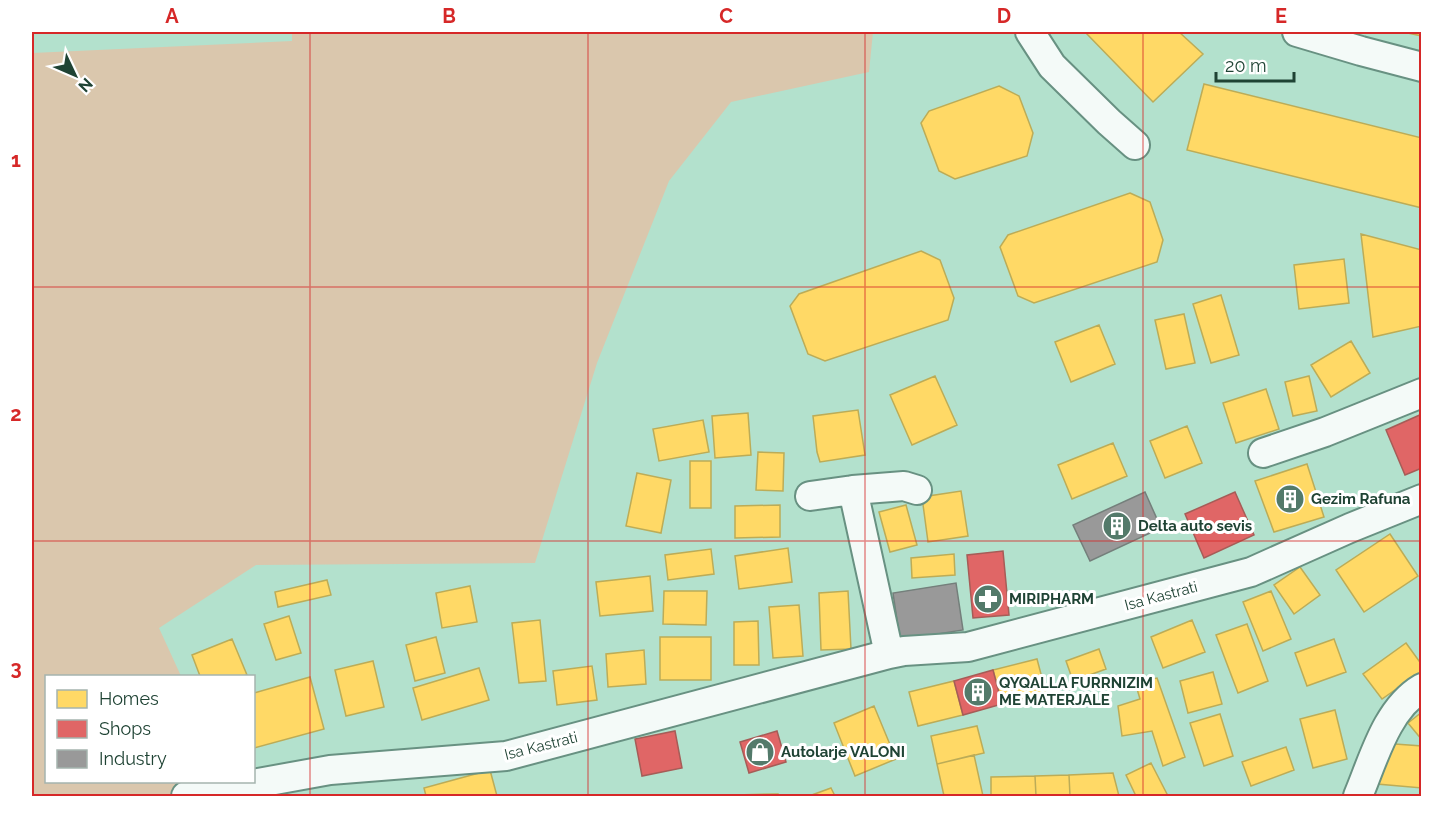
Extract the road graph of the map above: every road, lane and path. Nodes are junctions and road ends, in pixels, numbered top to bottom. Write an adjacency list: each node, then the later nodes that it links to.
1 (1030, 32): 4 (street)
2 (1297, 32): 3 (street)
3 (1422, 66)
4 (1135, 145)
5 (1422, 393): 6 (street)
6 (1263, 453)
7 (853, 490): 8 (street); 9 (street); 11 (street)
8 (917, 490)
9 (810, 496)
10 (1422, 499): 11 (street, Isa Kastrati)
11 (889, 654): 13 (street, Isa Kastrati)
12 (1422, 688): 14 (street)
13 (186, 796)
14 (1358, 796)

